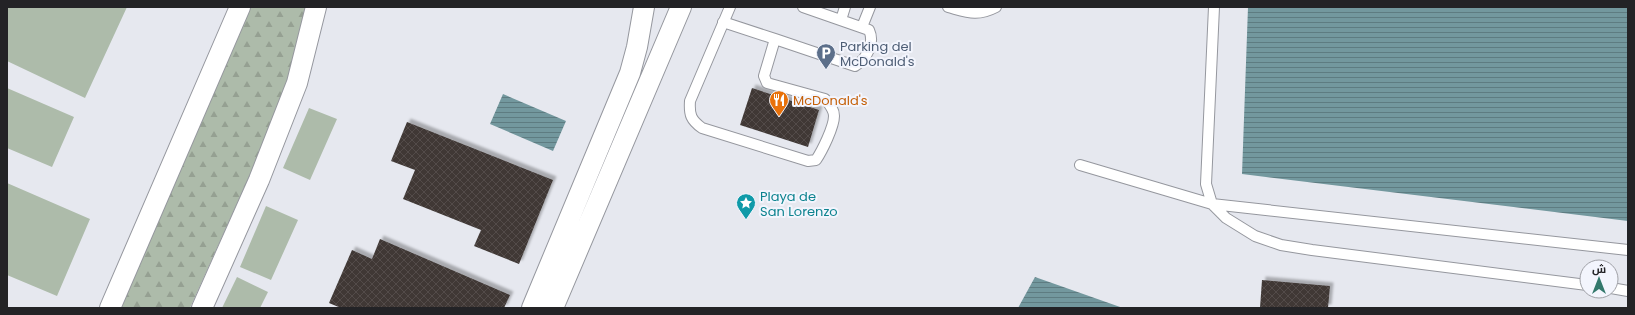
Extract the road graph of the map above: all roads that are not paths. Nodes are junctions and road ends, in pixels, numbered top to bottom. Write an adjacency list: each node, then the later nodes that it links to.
1 (240, 7): 20 (street)
2 (316, 7): 21 (street)
3 (644, 7): 22 (street)
4 (681, 7): 23 (street)
5 (730, 7): 13 (lane)
6 (803, 7): 12 (lane)
7 (845, 7): 12 (lane)
8 (870, 7): 14 (lane)
9 (948, 7): 10 (lane)
10 (996, 7)
11 (1214, 7): 17 (lane)
12 (841, 20): 14 (lane)
13 (723, 22): 15 (lane); 15 (lane)
14 (862, 27): 15 (lane)
15 (775, 39)
16 (1080, 165): 17 (lane)
17 (1212, 204): 18 (lane); 19 (lane)
18 (1628, 250)
19 (1579, 284)
20 (110, 308)
21 (202, 308)
22 (532, 308)
23 (554, 308)

